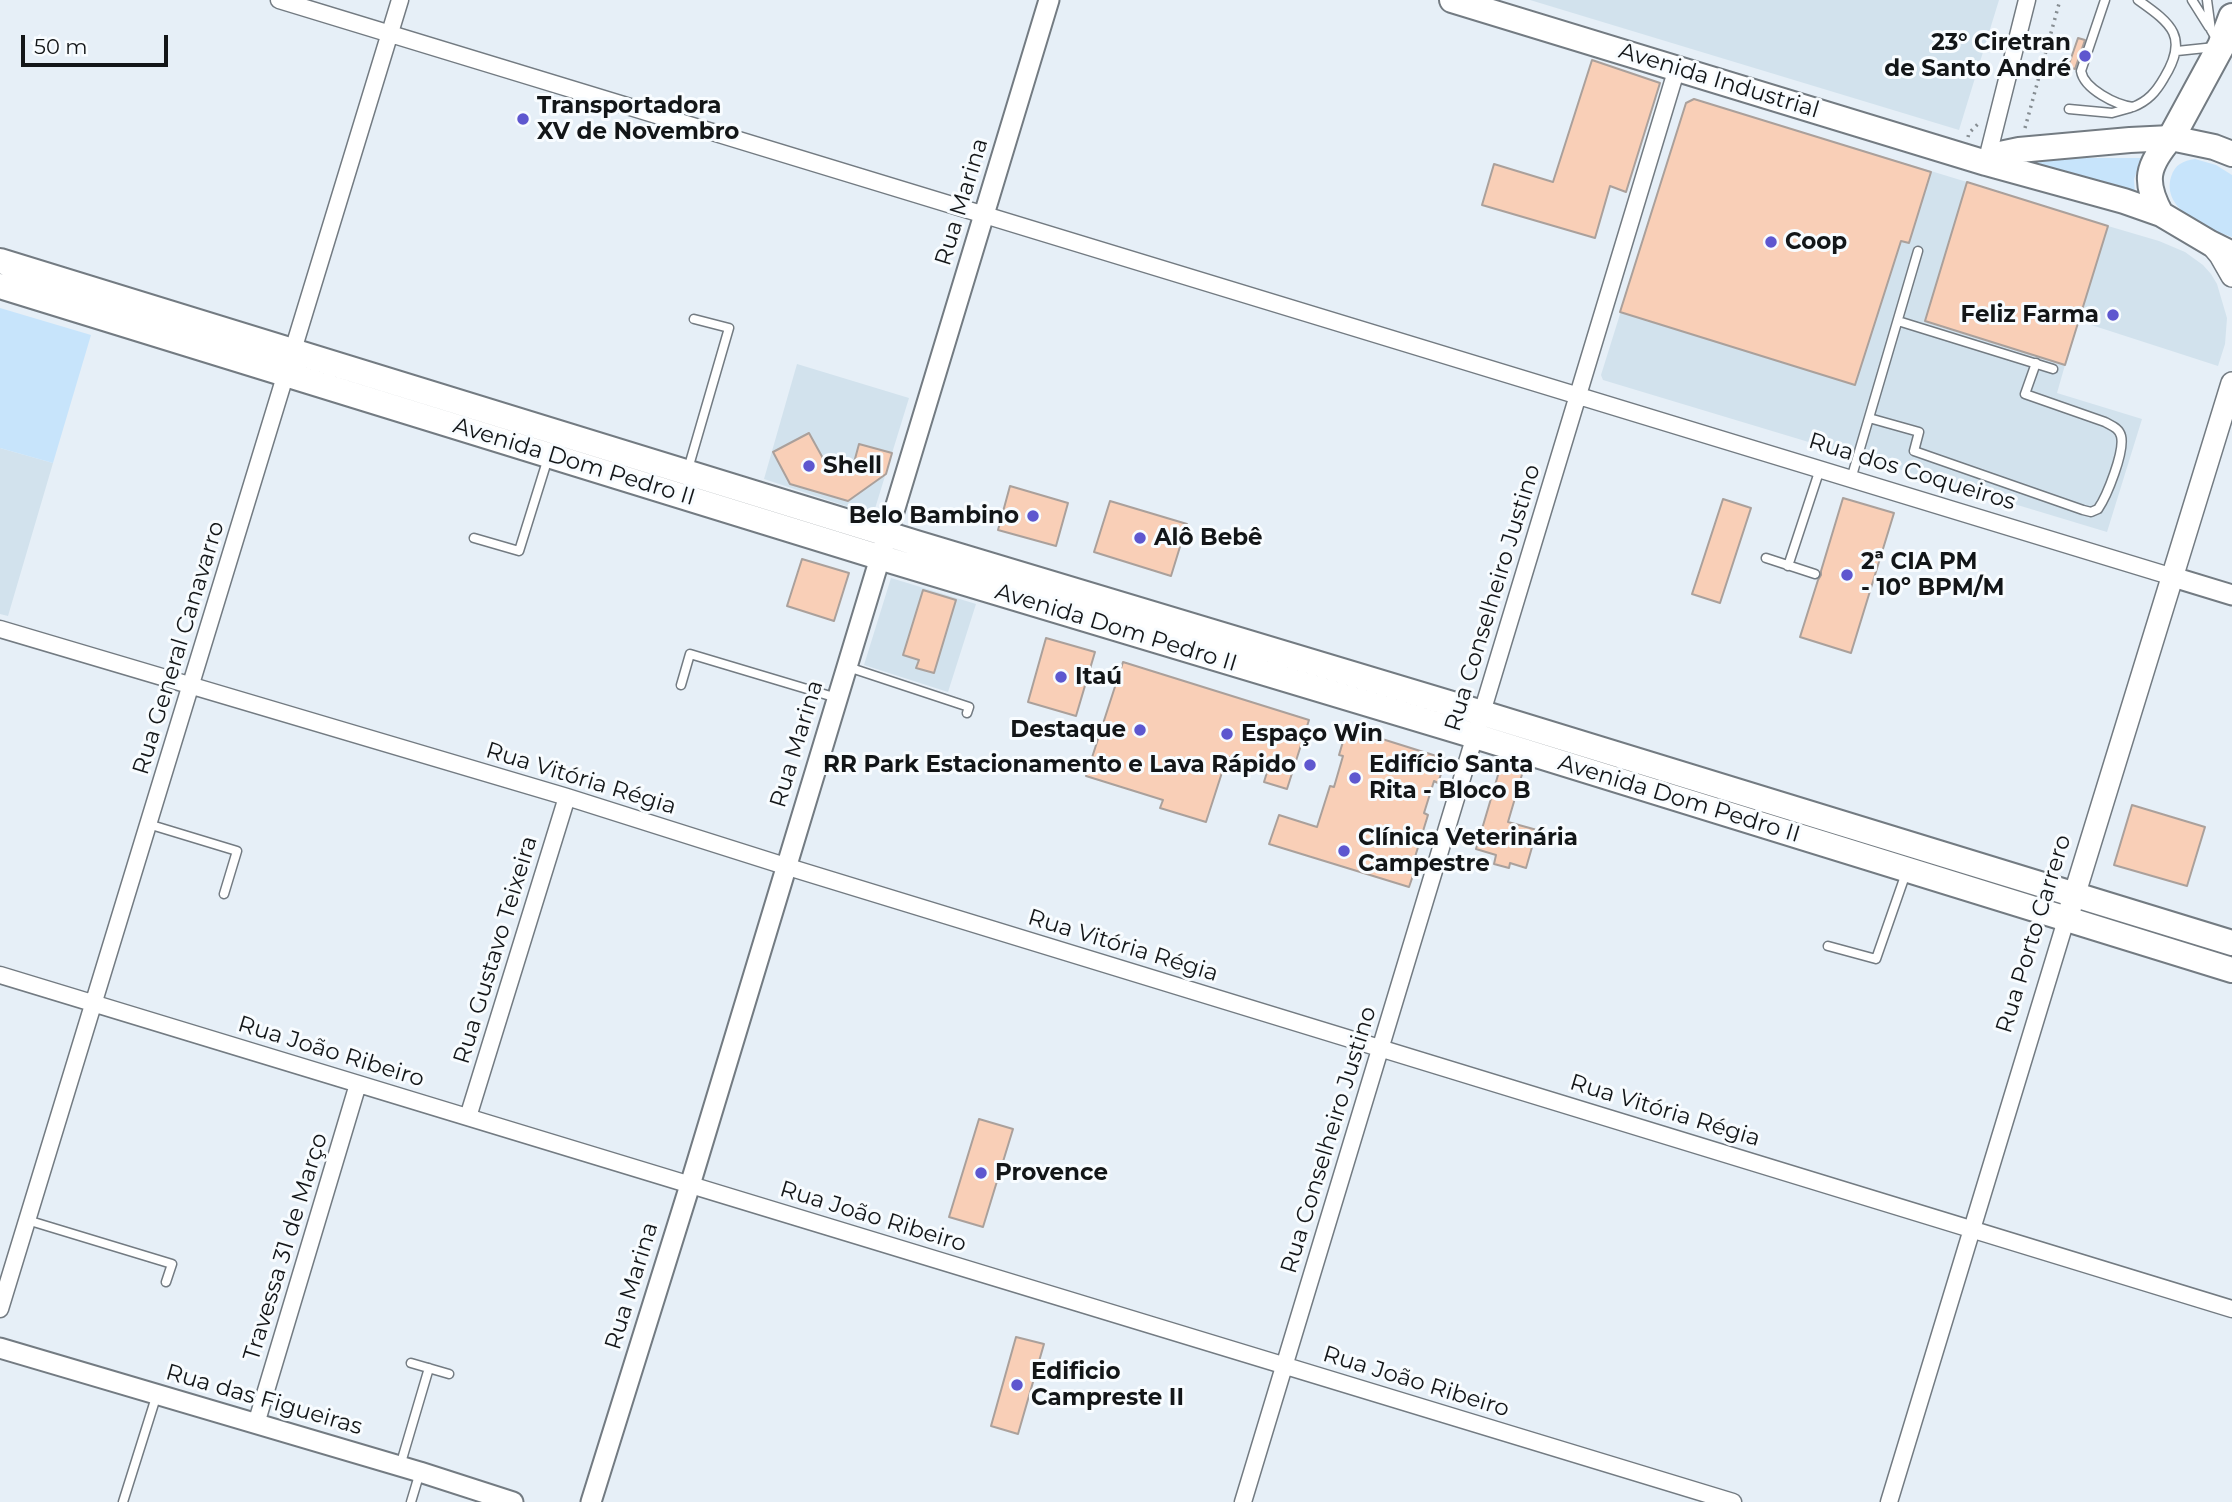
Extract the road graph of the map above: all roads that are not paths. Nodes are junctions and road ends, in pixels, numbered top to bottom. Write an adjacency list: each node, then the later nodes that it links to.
1 (279, 0): 11 (street, Rua dos Coqueiros)
2 (400, 0): 11 (street, Rua General Canavarro)
3 (1049, 0): 20 (street, Rua Marina)
4 (2027, 0): 18 (street)
5 (2105, 0): 14 (lane)
6 (2138, 0): 12 (lane)
7 (2192, 0): 10 (lane)
8 (2207, 0): 10 (lane)
9 (1459, 1): 13 (main road, Avenida Industrial)
10 (2221, 31): 12 (lane); 16 (highway)
11 (390, 34): 20 (street, Rua dos Coqueiros); 28 (street, Rua General Canavarro)
12 (2177, 51): 14 (lane)
13 (1677, 68): 18 (main road, Avenida Industrial); 33 (street, Rua Conselheiro Justino)
14 (2133, 107): 15 (lane)
15 (2068, 109)
16 (2171, 138): 17 (main road); 18 (main road); 19 (main road)
17 (2232, 154)
18 (1986, 163): 19 (main road, Avenida Industrial)
19 (2161, 214): 21 (main road, Avenida Industrial)
20 (984, 215): 33 (street, Rua dos Coqueiros); 40 (street, Rua Marina)
21 (2221, 248): 24 (main road)
22 (1918, 251): 27 (lane)
23 (0, 261): 28 (main road, Avenida Dom Pedro II)
24 (2232, 276)
25 (0, 286): 31 (main road, Avenida Dom Pedro II)
26 (694, 318): 37 (lane)
27 (1898, 321): 29 (lane); 34 (lane)
28 (293, 350): 31 (street, Rua General Canavarro); 37 (main road, Avenida Dom Pedro II)
29 (2036, 363): 30 (lane); 34 (lane)
30 (2053, 369)
31 (286, 374): 35 (main road, Avenida Dom Pedro II); 49 (street, Rua General Canavarro)
32 (2232, 383): 44 (main road, Rua Porto Carrero)
33 (1577, 395): 36 (street, Rua dos Coqueiros); 52 (street, Rua Conselheiro Justino)
34 (1869, 418): 38 (lane)
35 (549, 455): 39 (lane); 40 (main road, Avenida Dom Pedro II)
36 (1819, 469): 38 (street, Rua dos Coqueiros); 42 (lane)
37 (687, 472): 40 (main road, Avenida Dom Pedro II)
38 (1851, 479): 44 (street, Rua dos Coqueiros)
39 (474, 538)
40 (883, 545): 47 (street, Rua Marina); 52 (main road, Avenida Dom Pedro II)
41 (1766, 558): 42 (lane)
42 (1788, 566): 43 (lane)
43 (1815, 574)
44 (2173, 577): 45 (street, Rua dos Coqueiros); 58 (main road, Rua Porto Carrero)
45 (2232, 595)
46 (0, 629): 49 (street, Rua Vitória Régia)
47 (846, 667): 50 (street, Rua Marina); 51 (lane)
48 (681, 685): 50 (lane)
49 (191, 686): 53 (street, Rua Vitória Régia); 54 (street, Rua General Canavarro)
50 (836, 698): 55 (street, Rua Marina)
51 (967, 713)
52 (1479, 725): 56 (main road, Avenida Dom Pedro II); 58 (main road, Avenida Dom Pedro II); 65 (street, Rua Conselheiro Justino)
53 (567, 797): 55 (street, Rua Vitória Régia); 67 (street, Rua Gustavo Teixeira)
54 (148, 824): 57 (lane); 64 (street, Rua General Canavarro)
55 (785, 866): 65 (street, Rua Vitória Régia); 68 (street, Rua Marina)
56 (1907, 870): 59 (main road, Avenida Dom Pedro II); 61 (lane)
57 (224, 894)
58 (2074, 895): 59 (main road, Rua Porto Carrero); 60 (main road, Avenida Dom Pedro II)
59 (2066, 919): 62 (main road, Avenida Dom Pedro II); 70 (street, Rua Porto Carrero)
60 (2232, 943)
61 (1828, 946)
62 (2232, 970)
63 (0, 975): 64 (street, Rua João Ribeiro)
64 (94, 1003): 66 (street, Rua João Ribeiro); 69 (street, Rua General Canavarro)
65 (1380, 1048): 70 (street, Rua Vitória Régia); 76 (street, Rua Conselheiro Justino)
66 (358, 1084): 67 (street, Rua João Ribeiro); 80 (street, Travessa 31 de Março)
67 (468, 1117): 68 (street, Rua João Ribeiro)
68 (690, 1185): 76 (street, Rua João Ribeiro); 86 (street, Rua Marina)
69 (27, 1220): 71 (lane); 72 (street, Rua General Canavarro)
70 (1972, 1228): 73 (street, Rua Vitória Régia); 89 (street, Rua Porto Carrero)
71 (166, 1282)
72 (0, 1309)
73 (2232, 1309)
74 (0, 1348): 79 (street, Rua das Figueiras)
75 (411, 1363): 77 (lane)
76 (1284, 1365): 87 (street, Rua Conselheiro Justino); 88 (street, Rua João Ribeiro)
77 (429, 1368): 78 (lane); 81 (lane)
78 (449, 1374)
79 (157, 1394): 80 (street, Rua das Figueiras); 83 (lane)
80 (257, 1424): 81 (street, Rua das Figueiras)
81 (400, 1466): 82 (street, Rua das Figueiras)
82 (420, 1472): 84 (lane); 85 (street, Rua das Figueiras)
83 (123, 1502)
84 (411, 1502)
85 (513, 1502)
86 (591, 1502)
87 (1243, 1502)
88 (1733, 1502)
89 (1889, 1502)

